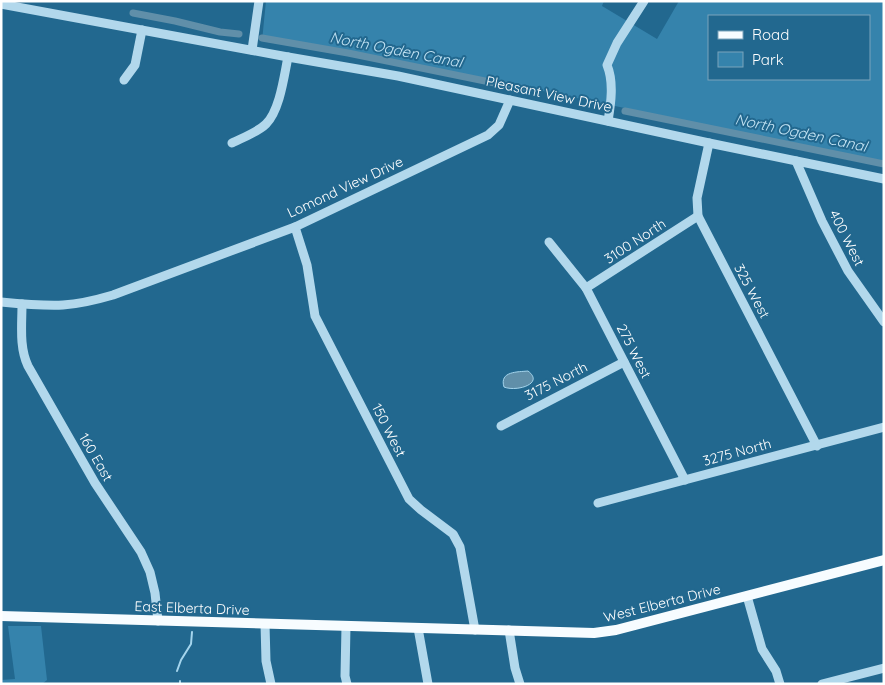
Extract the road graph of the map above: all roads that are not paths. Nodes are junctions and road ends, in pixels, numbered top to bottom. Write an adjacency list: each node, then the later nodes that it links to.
1 (259, 1): 5 (street)
2 (644, 1): 9 (street)
3 (5, 3): 4 (street, Pleasant View Drive)
4 (142, 30): 5 (street, Pleasant View Drive); 7 (street)
5 (252, 50): 6 (street, Pleasant View Drive)
6 (288, 57): 8 (street, Pleasant View Drive); 10 (street)
7 (124, 80)
8 (510, 100): 9 (street, Pleasant View Drive); 15 (street, Lomond View Drive)
9 (608, 121): 11 (street, Pleasant View Drive)
10 (232, 143)
11 (709, 143): 12 (street, Pleasant View Drive); 14 (street, 325 West)
12 (796, 161): 13 (street, Pleasant View Drive); 20 (street, 400 West)
13 (884, 179)
14 (698, 216): 17 (street, 3100 North); 24 (street, 325 West)
15 (295, 227): 19 (street, Lomond View Drive); 35 (street, 150 West)
16 (549, 242): 17 (street, 275 West)
17 (586, 288): 21 (street, 275 West)
18 (1, 302): 19 (street, Lomond View Drive)
19 (22, 304): 30 (street, 160 East)
20 (884, 322)
21 (624, 362): 22 (street, 3175 North); 25 (street, 275 West)
22 (500, 426)
23 (884, 428): 24 (street, 3275 North)
24 (817, 446): 25 (street, 3275 North)
25 (685, 480): 26 (street, 3275 North)
26 (598, 503)
27 (884, 560): 28 (main road, West Elberta Drive)
28 (747, 596): 36 (main road, West Elberta Drive); 42 (street)
29 (1, 616): 30 (main road, East Elberta Drive)
30 (158, 620): 31 (main road, East Elberta Drive)
31 (265, 624): 32 (main road, East Elberta Drive); 38 (street)
32 (346, 626): 33 (main road, East Elberta Drive); 39 (street)
33 (381, 627): 34 (main road, West Elberta Drive)
34 (418, 628): 35 (main road, West Elberta Drive); 40 (street)
35 (475, 630): 36 (main road, West Elberta Drive)
36 (509, 630): 41 (street)
37 (884, 668): 43 (street)
38 (270, 684)
39 (347, 684)
40 (428, 684)
41 (520, 684)
42 (780, 684)
43 (822, 684)

